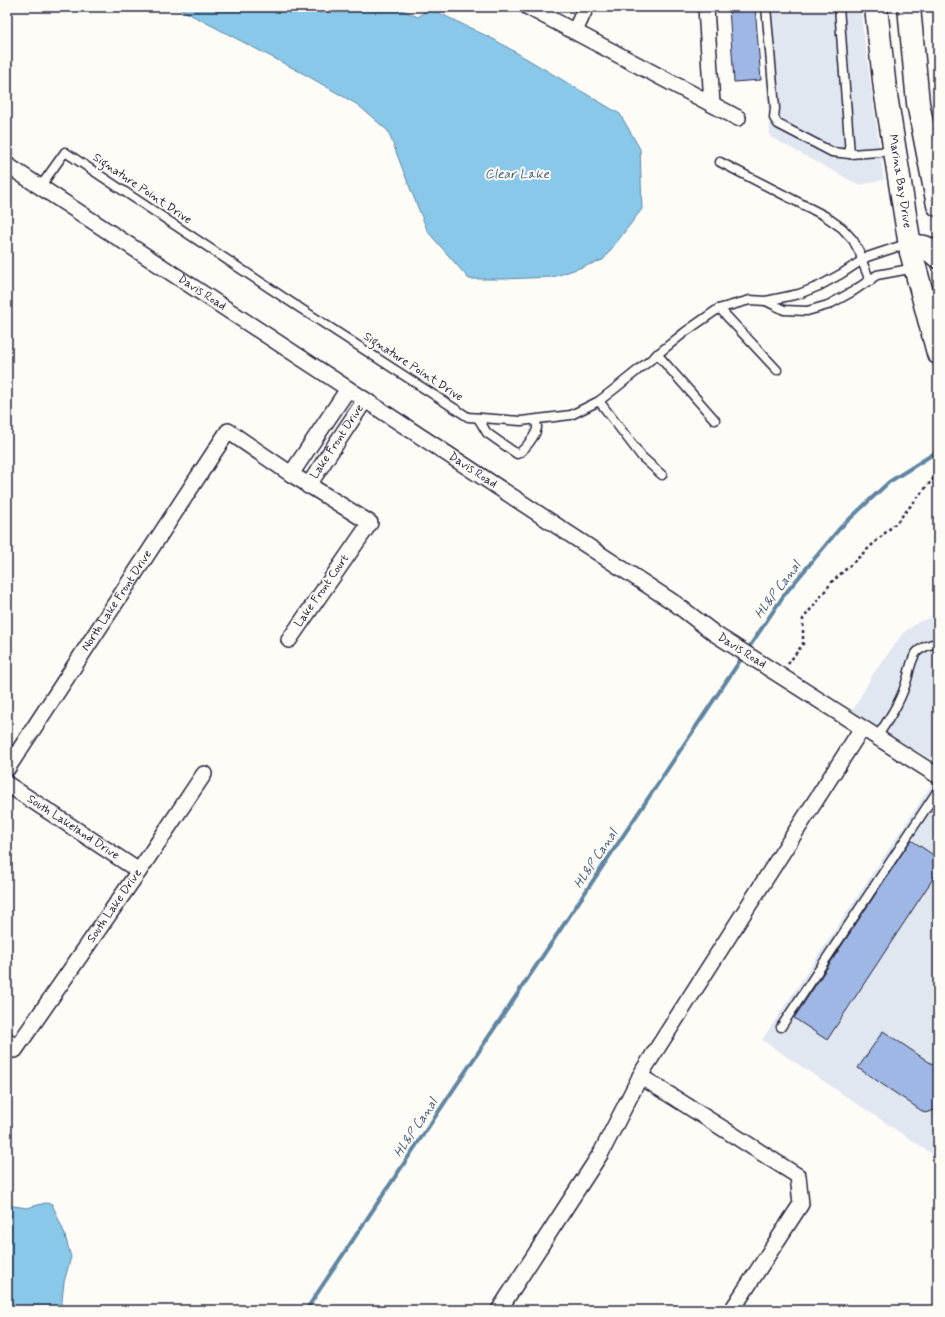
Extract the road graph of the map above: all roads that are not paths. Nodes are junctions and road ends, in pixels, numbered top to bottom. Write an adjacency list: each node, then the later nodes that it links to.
1 (528, 7): 8 (street)
2 (586, 7): 8 (street)
3 (706, 7): 9 (street)
4 (766, 7): 12 (lane)
5 (839, 7): 12 (lane)
6 (876, 7): 11 (main road, Marina Bay Drive)
7 (909, 7): 16 (main road)
8 (574, 31): 9 (street)
9 (712, 104): 10 (street)
10 (738, 118)
11 (895, 151): 12 (lane); 17 (main road, Marina Bay Drive)
12 (850, 154)
13 (720, 162): 19 (lane)
14 (7, 165): 15 (street, Davis Road)
15 (40, 187): 26 (street, Davis Road); 29 (lane, Signature Point Drive)
16 (938, 205)
17 (912, 254): 18 (main road); 19 (lane, Signature Point Drive); 20 (lane, Signature Point Drive); 23 (main road, Marina Bay Drive)
18 (938, 257)
19 (862, 261): 20 (lane); 21 (lane, Signature Point Drive)
20 (870, 281): 21 (lane, Signature Point Drive)
21 (766, 301): 22 (lane, Signature Point Drive)
22 (720, 309): 24 (lane, Signature Point Drive); 25 (lane)
23 (938, 353)
24 (657, 354): 28 (lane, Signature Point Drive); 31 (lane)
25 (777, 370)
26 (348, 389): 27 (street, Davis Road); 33 (street, Lake Front Drive)
27 (365, 400): 35 (street, Lake Front Drive); 38 (street, Davis Road)
28 (599, 401): 30 (lane, Signature Point Drive); 34 (lane)
29 (478, 418): 30 (lane, Signature Point Drive); 30 (lane)
30 (535, 420)
31 (715, 420)
32 (226, 434): 33 (street, Lake Front Drive); 40 (street, North Lake Front Drive)
33 (291, 474): 35 (street, Lake Front Drive)
34 (662, 475)
35 (308, 486): 36 (street, Lake Front Court)
36 (289, 640)
37 (938, 642): 39 (lane)
38 (862, 728): 39 (street, Davis Road); 48 (street)
39 (877, 737): 42 (street, Davis Road)
40 (7, 769)
41 (204, 774): 45 (street, South Lake Drive)
42 (938, 776)
43 (7, 784): 45 (street, South Lakeland Drive)
44 (938, 790): 46 (lane)
45 (139, 871): 47 (street, South Lake Drive)
46 (781, 1027)
47 (7, 1040)
48 (640, 1076): 49 (street); 50 (street)
49 (498, 1310)
50 (732, 1310)

